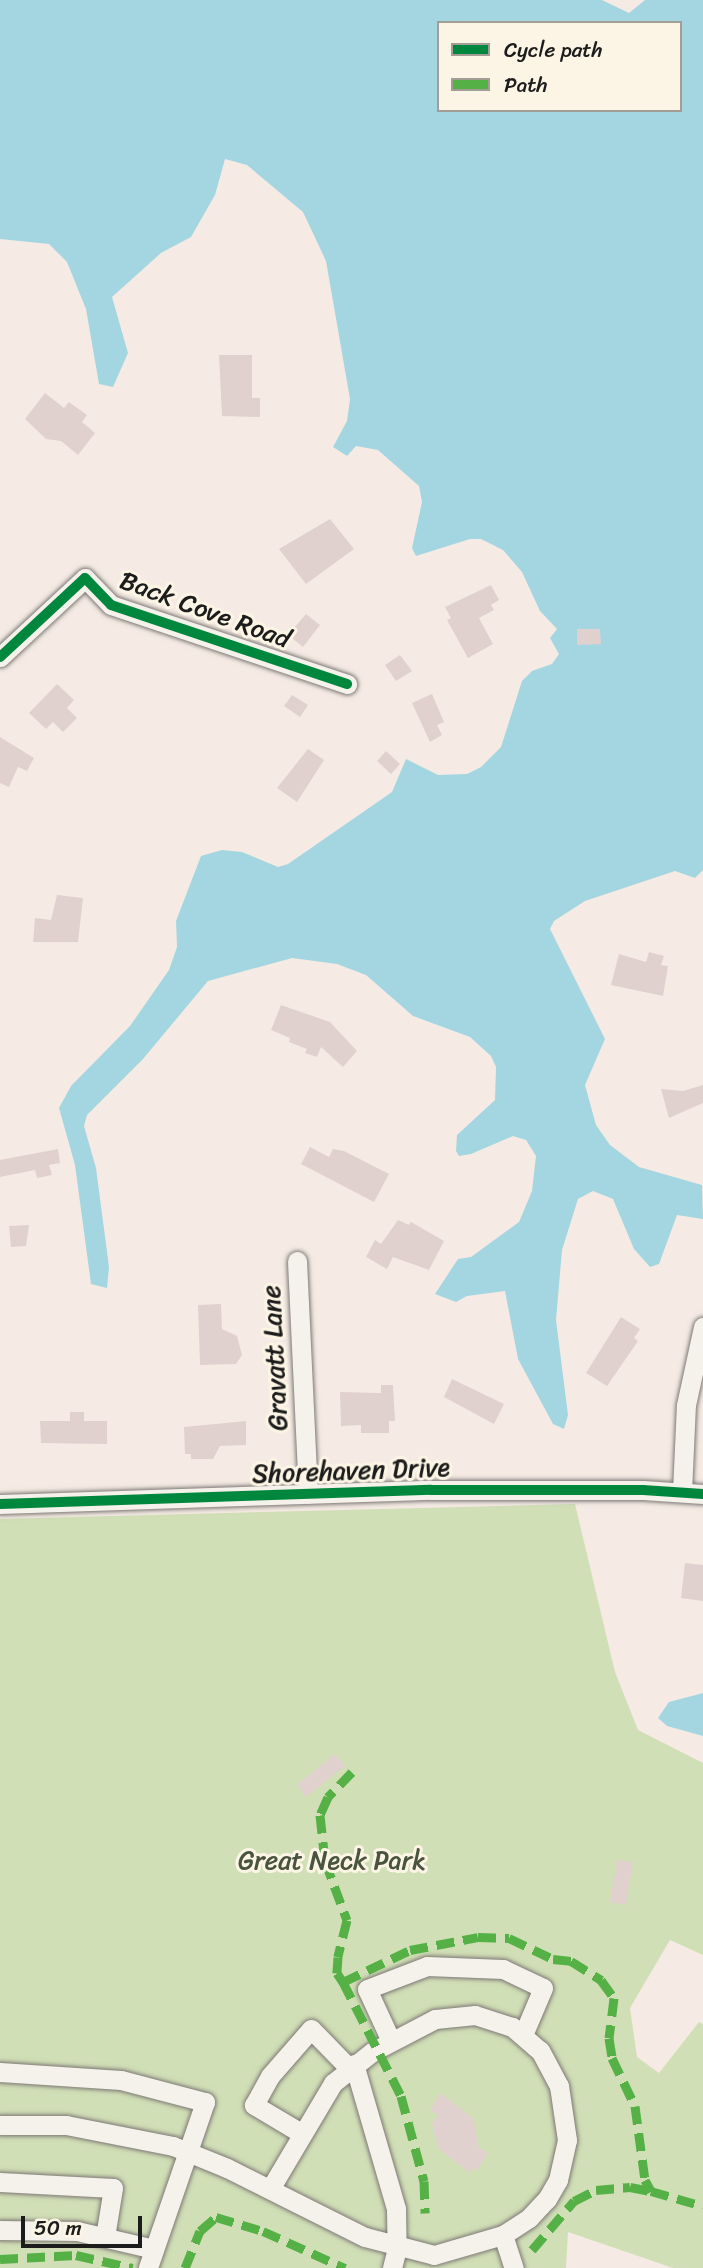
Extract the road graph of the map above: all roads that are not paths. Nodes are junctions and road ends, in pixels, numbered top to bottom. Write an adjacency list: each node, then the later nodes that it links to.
1 (0, 657): 2 (street, Back Cove Road)
2 (347, 684)
3 (297, 1261): 6 (street, Gravatt Lane)
4 (703, 1327): 5 (street)
5 (682, 1492): 6 (street, Shorehaven Drive); 7 (street, Shorehaven Drive)
6 (308, 1494): 8 (street, Shorehaven Drive)
7 (703, 1494)
8 (0, 1504)
9 (523, 2035): 10 (street); 10 (street); 19 (street)
10 (391, 2041): 11 (street)
11 (351, 2066): 14 (street); 14 (street); 21 (street)
12 (0, 2072): 15 (street)
13 (0, 2125): 15 (street)
14 (301, 2133): 17 (street)
15 (187, 2151): 17 (street); 22 (street)
16 (0, 2182): 20 (street)
17 (270, 2189): 21 (street)
18 (0, 2230): 20 (street)
19 (503, 2235): 21 (street); 25 (street)
20 (105, 2237): 22 (street)
21 (397, 2248): 24 (street)
22 (154, 2249): 23 (street)
23 (148, 2268)
24 (392, 2268)
25 (514, 2268)

